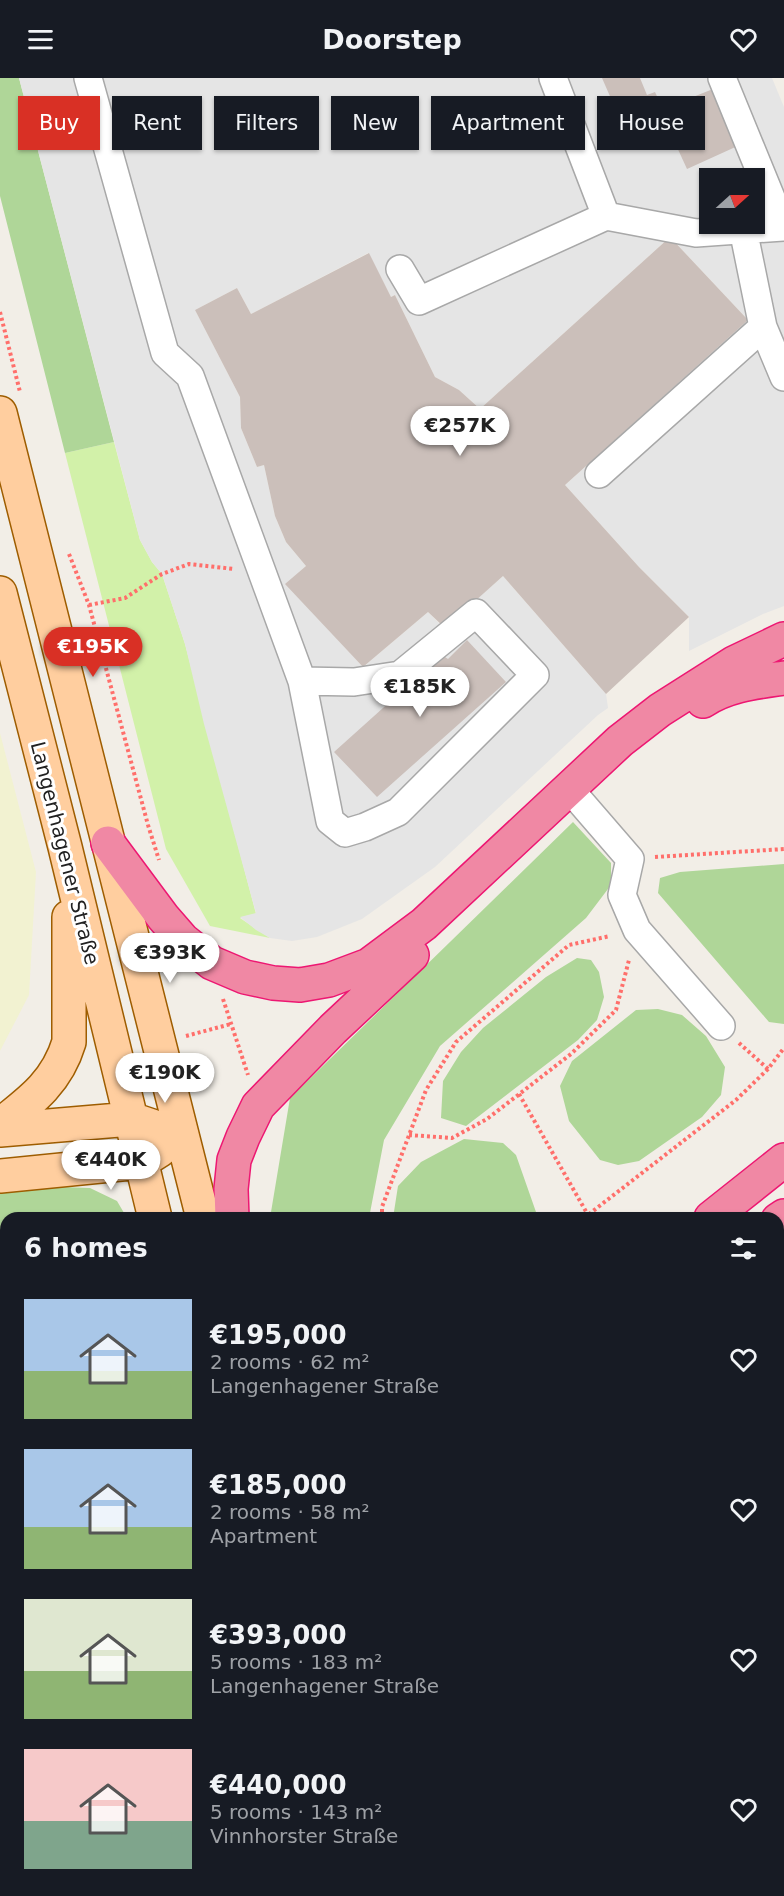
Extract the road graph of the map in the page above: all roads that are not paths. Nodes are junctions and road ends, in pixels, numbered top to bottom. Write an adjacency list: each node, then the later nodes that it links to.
1 (88, 78): 18 (lane)
2 (553, 78): 6 (lane)
3 (722, 78): 4 (lane)
4 (759, 168)
5 (765, 183): 7 (lane)
6 (606, 216): 8 (lane); 10 (lane)
7 (765, 228)
8 (699, 233)
9 (744, 234): 11 (lane)
10 (400, 269)
11 (763, 327): 12 (lane); 14 (lane)
12 (784, 377)
13 (11, 404): 20 (main road)
14 (599, 474)
15 (0, 593): 21 (main road, Langenhagener Straße)
16 (784, 639): 20 (highway)
17 (784, 678): 19 (highway)
18 (302, 681): 18 (lane)
19 (579, 800): 22 (lane); 32 (highway)
20 (108, 843): 26 (main road)
21 (65, 847): 23 (main road, Langenhagener Straße); 24 (main road)
22 (721, 1026)
23 (131, 1119): 25 (main road); 26 (main road); 28 (main road, Langenhagener Straße)
24 (0, 1125)
25 (0, 1130)
26 (182, 1137): 28 (main road); 31 (main road)
27 (782, 1161): 33 (highway)
28 (141, 1162): 29 (main road); 30 (main road, Langenhagener Straße)
29 (0, 1176)
30 (154, 1212)
31 (201, 1212)
32 (232, 1212)
33 (718, 1212)

